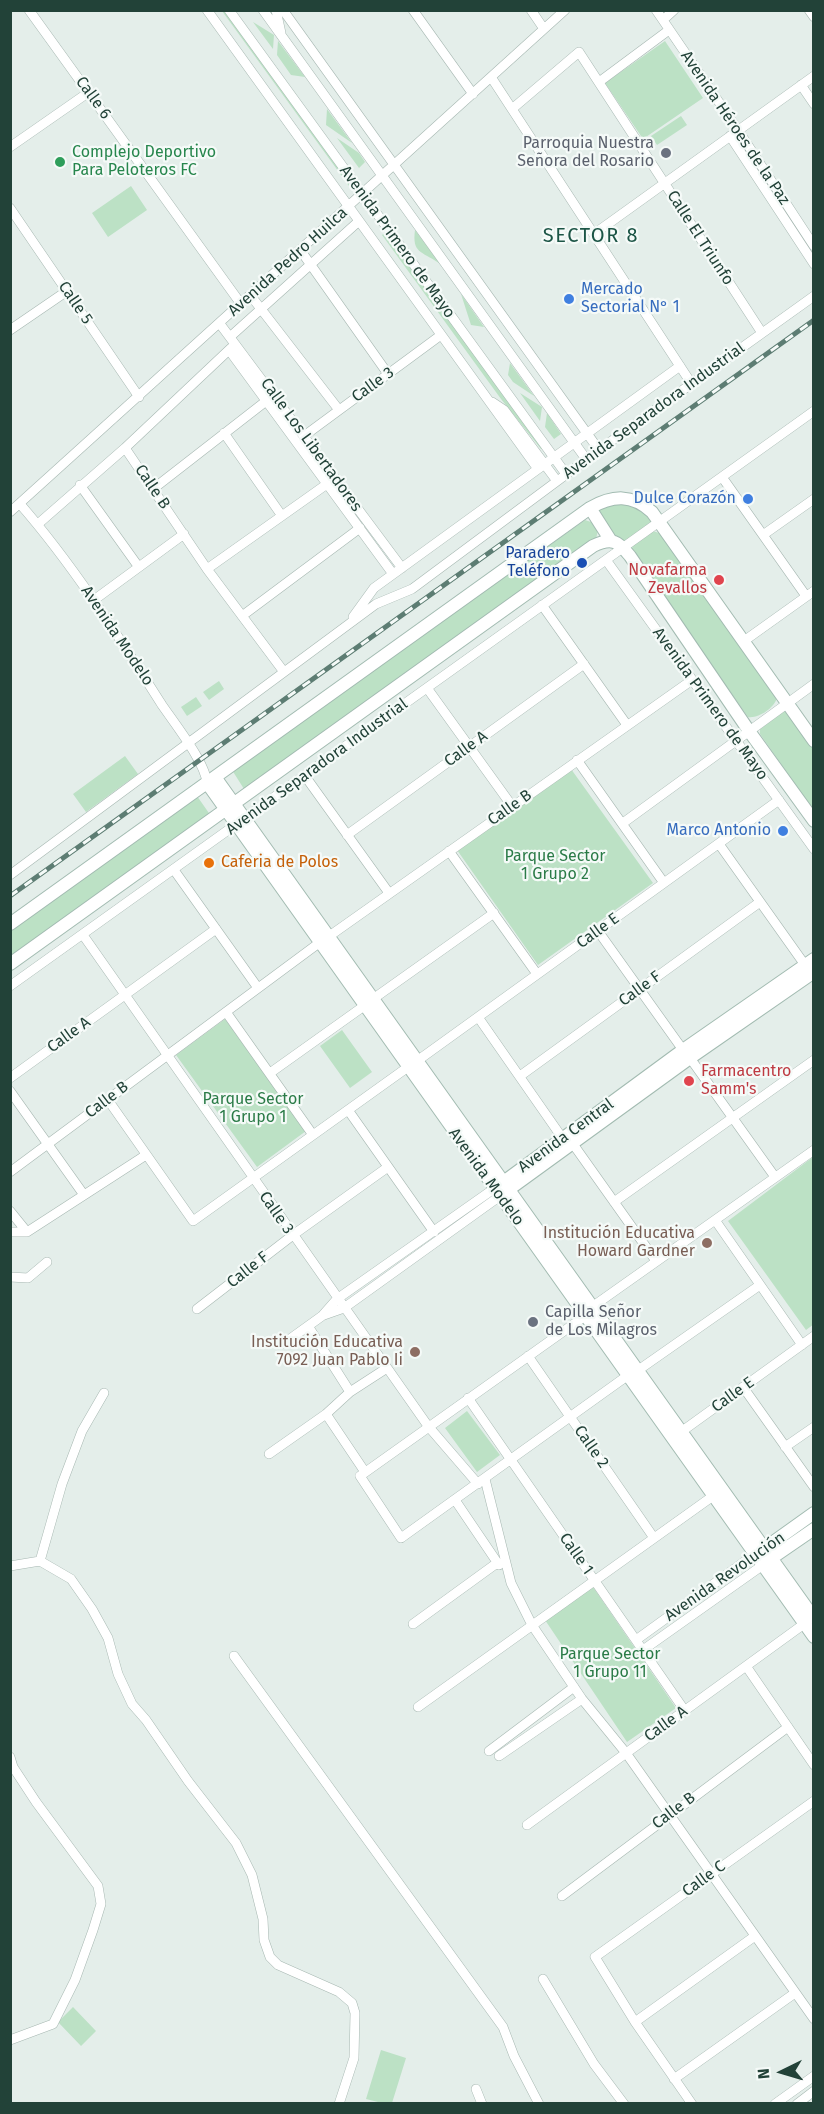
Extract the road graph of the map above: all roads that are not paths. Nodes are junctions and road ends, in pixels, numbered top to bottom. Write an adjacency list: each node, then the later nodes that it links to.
1 (29, 10): 22 (street, Calle 6)
2 (207, 10): 32 (street, Avenida Primero de Mayo)
3 (229, 10): 31 (street, Avenida Primero de Mayo)
4 (263, 10): 17 (street, Avenida Primero de Mayo)
5 (276, 10): 17 (street)
6 (283, 10): 28 (street)
7 (413, 10): 23 (street)
8 (531, 10): 15 (street)
9 (565, 10): 15 (street, Avenida Pedro Huilca)
10 (656, 10): 14 (street, Avenida Héroes de la Paz)
11 (674, 10): 14 (street)
12 (808, 10): 13 (street)
13 (813, 17)
14 (663, 20): 16 (street, Avenida Héroes de la Paz)
15 (544, 29): 19 (street, Avenida Pedro Huilca)
16 (669, 30): 20 (street); 26 (street, Avenida Héroes de la Paz)
17 (282, 38): 29 (street, Avenida Primero de Mayo)
18 (813, 76): 21 (street)
19 (491, 77): 23 (street, Avenida Pedro Huilca); 25 (street)
20 (599, 82): 25 (street, Calle El Triunfo); 30 (street, Calle El Triunfo)
21 (801, 85): 24 (street); 26 (street)
22 (89, 92): 27 (street); 44 (street, Calle 6)
23 (473, 94): 28 (street, Avenida Pedro Huilca)
24 (813, 105)
25 (512, 109): 36 (street)
26 (734, 133): 30 (street); 34 (street, Avenida Héroes de la Paz)
27 (10, 147)
28 (394, 165): 29 (street, Avenida Pedro Huilca); 59 (street)
29 (382, 176): 31 (street, Avenida Pedro Huilca); 61 (street, Avenida Primero de Mayo)
30 (665, 183): 36 (street); 48 (street, Calle El Triunfo)
31 (363, 194): 32 (street, Avenida Pedro Huilca); 64 (street, Avenida Primero de Mayo)
32 (349, 207): 35 (street, Avenida Primero de Mayo); 38 (street, Avenida Pedro Huilca)
33 (10, 208): 41 (street, Calle 5)
34 (783, 210): 37 (street, Avenida Héroes de la Paz); 40 (street, Avenida Héroes de la Paz)
35 (359, 221): 39 (street); 49 (street, Avenida Primero de Mayo)
36 (594, 234): 51 (street)
37 (813, 246)
38 (301, 251): 39 (street); 42 (street, Avenida Pedro Huilca)
39 (311, 264): 45 (street); 52 (street)
40 (813, 264)
41 (67, 291): 47 (street); 54 (street, Calle 5)
42 (251, 296): 44 (street, Avenida Pedro Huilca); 45 (street)
43 (813, 296): 48 (street, Avenida Separadora Industrial)
44 (241, 304): 46 (street, Avenida Pedro Huilca)
45 (262, 308): 50 (street); 56 (street)
46 (220, 324): 50 (street, Calle Los Libertadores); 54 (street, Avenida Pedro Huilca)
47 (10, 330)
48 (762, 333): 53 (street, Avenida Separadora Industrial)
49 (441, 335): 52 (street, Calle 3); 66 (street, Avenida Primero de Mayo)
50 (232, 343): 55 (street, Calle Los Libertadores); 62 (street)
51 (680, 366): 53 (street); 59 (street, Avenida Separadora Industrial)
52 (388, 374): 56 (street, Calle 3)
53 (691, 383): 63 (street, Avenida Separadora Industrial)
54 (139, 397): 74 (street, Avenida Pedro Huilca)
55 (270, 398): 58 (street); 60 (street, Calle Los Libertadores); 70 (street, Calle Los Libertadores)
56 (339, 410): 60 (street, Calle 3)
57 (813, 411): 68 (street, Avenida Separadora Industrial)
58 (224, 433): 72 (street); 77 (street)
59 (587, 434): 61 (street, Avenida Separadora Industrial); 63 (street)
60 (304, 436): 87 (street, Calle Los Libertadores)
61 (574, 443): 64 (street, Avenida Separadora Industrial); 65 (street, Avenida Primero de Mayo)
62 (125, 448): 71 (street); 72 (street, Calle B)
63 (599, 450): 65 (street, Avenida Separadora Industrial)
64 (554, 458): 66 (street, Avenida Separadora Industrial); 67 (street, Avenida Primero de Mayo)
65 (586, 459): 67 (street, Avenida Separadora Industrial)
66 (541, 467): 69 (street, Avenida Primero de Mayo); 87 (street, Avenida Separadora Industrial)
67 (566, 474): 69 (street, Avenida Separadora Industrial)
68 (722, 477): 78 (street, Avenida Separadora Industrial); 82 (street)
69 (557, 481): 94 (street, Avenida Separadora Industrial)
70 (327, 484): 77 (street); 80 (street, Calle Los Libertadores)
71 (80, 485): 79 (street); 86 (street)
72 (153, 489): 81 (street, Calle B)
73 (813, 499): 82 (street)
74 (20, 504): 76 (street, Avenida Pedro Huilca); 79 (street, Avenida Modelo)
75 (590, 508): 78 (main road); 83 (main road); 110 (main road)
76 (10, 512)
77 (282, 516): 88 (street)
78 (659, 522): 84 (street, Avenida Separadora Industrial); 95 (main road)
79 (38, 524): 91 (street, Avenida Modelo)
80 (360, 528): 89 (street, Calle Los Libertadores); 93 (street)
81 (184, 534): 86 (street); 88 (street, Calle B)
82 (763, 535): 90 (street)
83 (611, 541): 84 (main road); 113 (main road, Avenida Separadora Industrial)
84 (623, 547): 85 (street, Avenida Separadora Industrial); 103 (main road, Avenida Primero de Mayo)
85 (606, 560): 92 (street, Avenida Separadora Industrial); 98 (street, Avenida Primero de Mayo)
86 (138, 566): 91 (street)
87 (402, 568): 89 (street, Avenida Separadora Industrial)
88 (207, 569): 93 (street, Calle B)
89 (393, 574): 94 (street, Avenida Separadora Industrial)
90 (810, 593): 95 (street)
91 (94, 600): 106 (street, Avenida Modelo)
92 (542, 606): 96 (street); 100 (street, Avenida Separadora Industrial)
93 (242, 616): 97 (street, Calle B)
94 (346, 626): 97 (street, Avenida Separadora Industrial)
95 (744, 640): 101 (main road)
96 (584, 664): 102 (street); 107 (street, Calle A)
97 (284, 672): 106 (street, Avenida Separadora Industrial)
98 (692, 680): 102 (street, Calle B); 104 (street, Avenida Primero de Mayo)
99 (813, 684): 101 (street)
100 (428, 688): 107 (street); 109 (street, Avenida Separadora Industrial)
101 (787, 704): 103 (street); 105 (main road)
102 (627, 725): 108 (street, Calle B)
103 (749, 731): 104 (street); 114 (main road, Avenida Primero de Mayo)
104 (736, 741): 111 (street, Avenida Primero de Mayo); 116 (street)
105 (813, 741)
106 (188, 743): 110 (street, Avenida Modelo); 122 (street, Avenida Separadora Industrial)
107 (469, 747): 112 (street); 117 (street, Calle A)
108 (578, 760): 112 (street, Calle B); 116 (street)
109 (305, 776): 115 (street, Avenida Separadora Industrial); 117 (street)
110 (209, 778): 113 (main road, Avenida Modelo); 127 (main road)
111 (779, 800): 118 (street, Calle E); 119 (street, Avenida Primero de Mayo)
112 (512, 806): 120 (street, Calle B)
113 (229, 807): 115 (main road, Avenida Modelo); 132 (main road, Avenida Separadora Industrial)
114 (813, 821)
115 (240, 823): 121 (street, Avenida Separadora Industrial); 131 (main road, Avenida Modelo)
116 (622, 823): 123 (street)
117 (347, 835): 124 (street)
118 (718, 844): 123 (street, Calle E); 125 (street)
119 (813, 849)
120 (449, 851): 124 (street, Calle B); 126 (street)
121 (174, 870): 128 (street); 130 (street, Avenida Separadora Industrial)
122 (10, 875)
123 (664, 883): 129 (street, Calle E)
124 (389, 893): 131 (street, Calle B)
125 (760, 902): 133 (street); 137 (street, Calle F)
126 (494, 913): 134 (street); 139 (street)
127 (10, 924)
128 (216, 929): 136 (street); 138 (street, Calle A)
129 (598, 931): 134 (street, Calle E); 137 (street)
130 (83, 935): 135 (street, Avenida Separadora Industrial); 138 (street, Calle 3)
131 (324, 940): 136 (street, Calle B); 139 (main road, Avenida Modelo)
132 (10, 964)
133 (811, 969): 142 (main road, Avenida Central)
134 (537, 974): 141 (street, Calle E)
135 (10, 986)
136 (258, 988): 140 (street, Calle B)
137 (640, 989): 142 (street); 147 (street, Calle F)
138 (125, 995): 143 (street, Calle 3); 148 (street, Calle A)
139 (368, 1002): 145 (main road, Avenida Modelo); 146 (street)
140 (226, 1012): 143 (street, Calle B); 146 (street)
141 (478, 1017): 145 (street, Calle E); 147 (street)
142 (687, 1054): 152 (street); 154 (main road, Avenida Central)
143 (167, 1056): 150 (street, Calle B); 161 (street, Calle 3)
144 (813, 1060): 152 (street)
145 (412, 1064): 151 (street, Calle E); 162 (main road, Avenida Modelo)
146 (270, 1073): 153 (street)
147 (520, 1076): 154 (street)
148 (10, 1078)
149 (10, 1091): 155 (street)
150 (108, 1100): 155 (street, Calle B); 157 (street)
151 (348, 1110): 153 (street, Calle E); 158 (street)
152 (733, 1118): 160 (street); 164 (street)
153 (313, 1135): 161 (street, Calle E)
154 (568, 1142): 162 (main road, Avenida Central); 164 (street)
155 (48, 1144): 159 (street, Calle B); 163 (street)
156 (813, 1150): 160 (street)
157 (146, 1155): 161 (street, Calle E); 163 (street)
158 (388, 1167): 169 (street); 170 (street, Calle F)
159 (10, 1172)
160 (775, 1177): 166 (street)
161 (253, 1178): 170 (street, Calle 3)
162 (502, 1188): 169 (street, Avenida Central); 176 (street, Avenida Central); 178 (main road, Avenida Modelo)
163 (84, 1195): 168 (street)
164 (614, 1203): 171 (street)
165 (10, 1211): 168 (street)
166 (715, 1220): 171 (street); 174 (street)
167 (10, 1232): 168 (street)
168 (27, 1232)
169 (434, 1232): 175 (street, Avenida Central)
170 (292, 1236): 175 (street, Calle 3); 177 (street, Calle F)
171 (656, 1261): 178 (street)
172 (48, 1262): 173 (street)
173 (10, 1277)
174 (760, 1285): 183 (street); 186 (street)
175 (337, 1299): 176 (street, Calle 3); 179 (street, Avenida Central)
176 (344, 1308): 179 (street, Avenida Central); 185 (street, Calle 3)
177 (197, 1310)
178 (589, 1312): 184 (street); 186 (main road, Avenida Modelo)
179 (322, 1316): 180 (street, Avenida Central)
180 (308, 1326): 182 (street, Avenida Central); 188 (street)
181 (813, 1336): 183 (street, Calle E)
182 (283, 1344)
183 (802, 1345): 187 (street, Calle E)
184 (528, 1356): 190 (street); 192 (street, Calle 2)
185 (387, 1368): 188 (street); 193 (street, Calle 3)
186 (632, 1373): 192 (street); 195 (main road, Avenida Modelo); 202 (main road, Avenida Modelo)
187 (743, 1387): 195 (street, Calle E); 196 (street)
188 (350, 1392): 191 (street)
189 (104, 1393): 208 (street)
190 (468, 1398): 193 (street); 198 (street, Calle 1)
191 (326, 1414): 197 (street); 199 (street)
192 (569, 1416): 198 (street); 206 (street, Calle 2)
193 (428, 1426): 199 (street); 200 (street, Calle 3)
194 (813, 1427): 196 (street)
195 (681, 1432): 207 (main road, Avenida Modelo)
196 (785, 1447): 201 (street)
197 (269, 1454)
198 (511, 1460): 200 (street); 211 (street, Calle 1)
199 (365, 1472): 203 (street)
200 (482, 1482): 203 (street); 212 (street)
201 (813, 1487)
202 (713, 1496): 206 (street); 207 (main road, Avenida Modelo)
203 (455, 1500): 209 (street)
204 (813, 1514): 207 (main road, Avenida Revolución)
205 (813, 1529): 207 (main road, Avenida Revolución)
206 (654, 1538): 211 (street)
207 (763, 1557): 213 (main road, Avenida Modelo); 217 (street, Avenida Revolución); 218 (street, Avenida Revolución)
208 (40, 1562): 210 (street); 246 (street)
209 (497, 1563): 212 (street); 214 (street)
210 (10, 1566)
211 (594, 1581): 215 (street); 217 (street, Calle 1)
212 (511, 1583): 215 (street)
213 (809, 1621): 216 (main road, Avenida Modelo); 220 (street, Calle A)
214 (413, 1624)
215 (532, 1625): 221 (street); 223 (street)
216 (813, 1637)
217 (636, 1640): 218 (street, Calle 1)
218 (643, 1650): 224 (street, Calle 1)
219 (234, 1656): 248 (street)
220 (746, 1666): 224 (street, Calle A); 225 (street)
221 (574, 1688): 222 (street); 226 (street)
222 (582, 1699): 227 (street); 228 (street)
223 (418, 1707)
224 (685, 1711): 227 (street, Calle A)
225 (788, 1727): 230 (street); 232 (street, Calle B)
226 (489, 1750)
227 (626, 1753): 232 (street); 233 (street, Calle A)
228 (499, 1756)
229 (10, 1757): 241 (street)
230 (813, 1765)
231 (813, 1801): 234 (street, Calle C)
232 (669, 1814): 234 (street); 235 (street, Calle B)
233 (527, 1825)
234 (711, 1874): 236 (street); 240 (street, Calle C)
235 (562, 1896)
236 (755, 1936): 238 (street); 240 (street)
237 (543, 1979): 249 (street)
238 (795, 1993): 239 (street); 243 (street)
239 (813, 2019)
240 (635, 2022): 243 (street)
241 (10, 2040)
242 (813, 2076): 251 (street)
243 (674, 2079): 250 (street)
244 (476, 2089): 247 (street)
245 (813, 2091): 252 (street)
246 (339, 2103)
247 (482, 2103)
248 (539, 2103)
249 (624, 2103)
250 (692, 2103)
251 (775, 2103)
252 (797, 2103)

